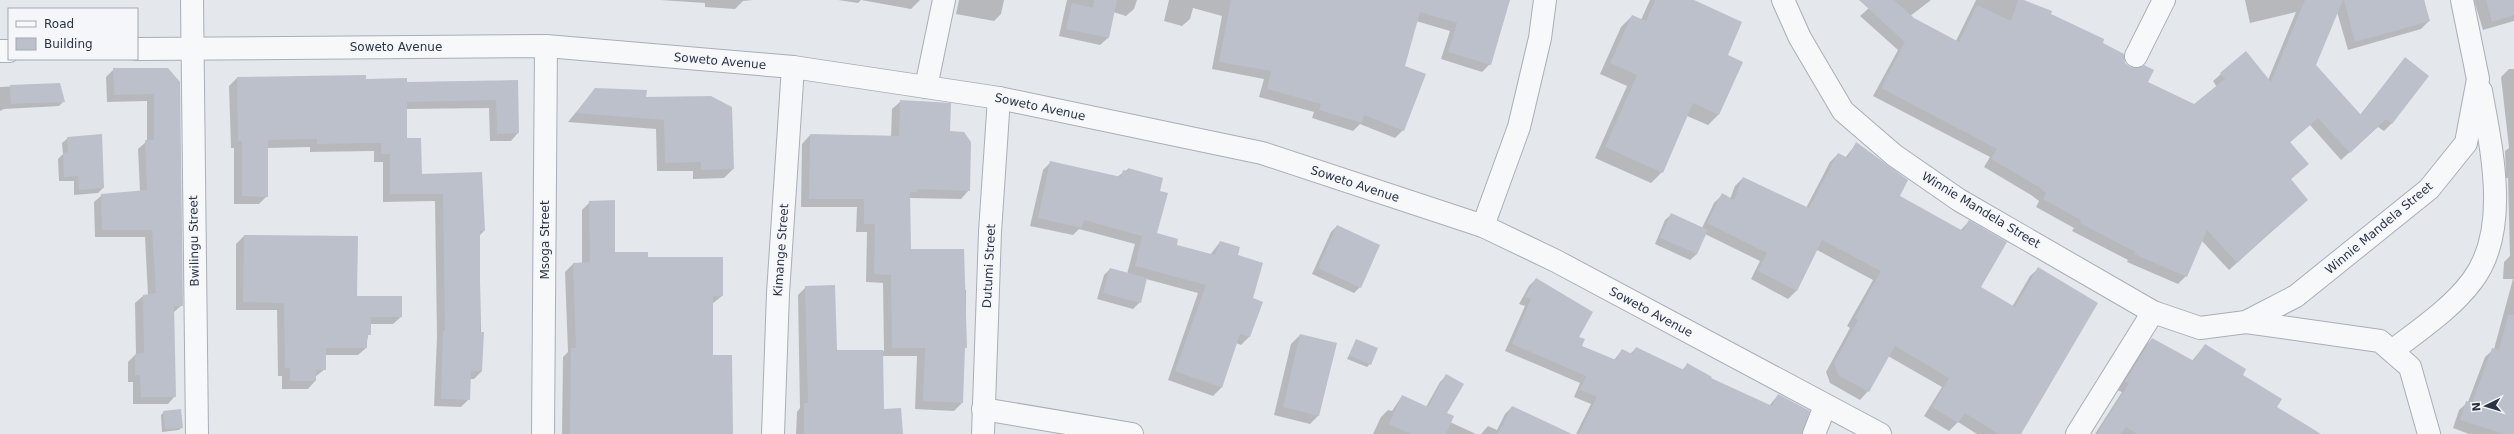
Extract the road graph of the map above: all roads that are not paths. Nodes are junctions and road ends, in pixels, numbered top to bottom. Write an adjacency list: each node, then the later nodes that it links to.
1 (192, 0): 8 (street, Bwilingu Street)
2 (944, 0): 13 (street)
3 (1545, 0): 15 (street)
4 (1783, 0): 16 (street, Winnie Mandela Street)
5 (2164, 0): 10 (street)
6 (2462, 0): 12 (street, Winnie Mandela Street)
7 (546, 46): 8 (street, Soweto Avenue); 11 (street, Soweto Avenue); 22 (street, Msoga Street)
8 (191, 48): 9 (street, Soweto Avenue); 21 (street, Bwilingu Street)
9 (138, 49)
10 (2136, 56)
11 (793, 67): 13 (street, Soweto Avenue); 23 (street, Kimange Street)
12 (2478, 79): 17 (street, Winnie Mandela Street); 18 (street, Winnie Mandela Street)
13 (926, 87): 14 (street, Soweto Avenue)
14 (999, 98): 15 (street, Soweto Avenue); 20 (street, Dutumi Street)
15 (1483, 226): 19 (street, Soweto Avenue)
16 (2153, 312): 17 (street, Winnie Mandela Street); 28 (street)
17 (2246, 322): 18 (street, Winnie Mandela Street)
18 (2392, 351): 29 (street, Winnie Mandela Street)
19 (1825, 406): 26 (street); 27 (street, Soweto Avenue)
20 (983, 409): 24 (street, Dutumi Street); 25 (street)
21 (197, 434)
22 (543, 434)
23 (774, 434)
24 (983, 434)
25 (1132, 434)
26 (1814, 434)
27 (1880, 434)
28 (2077, 434)
29 (2429, 434)

